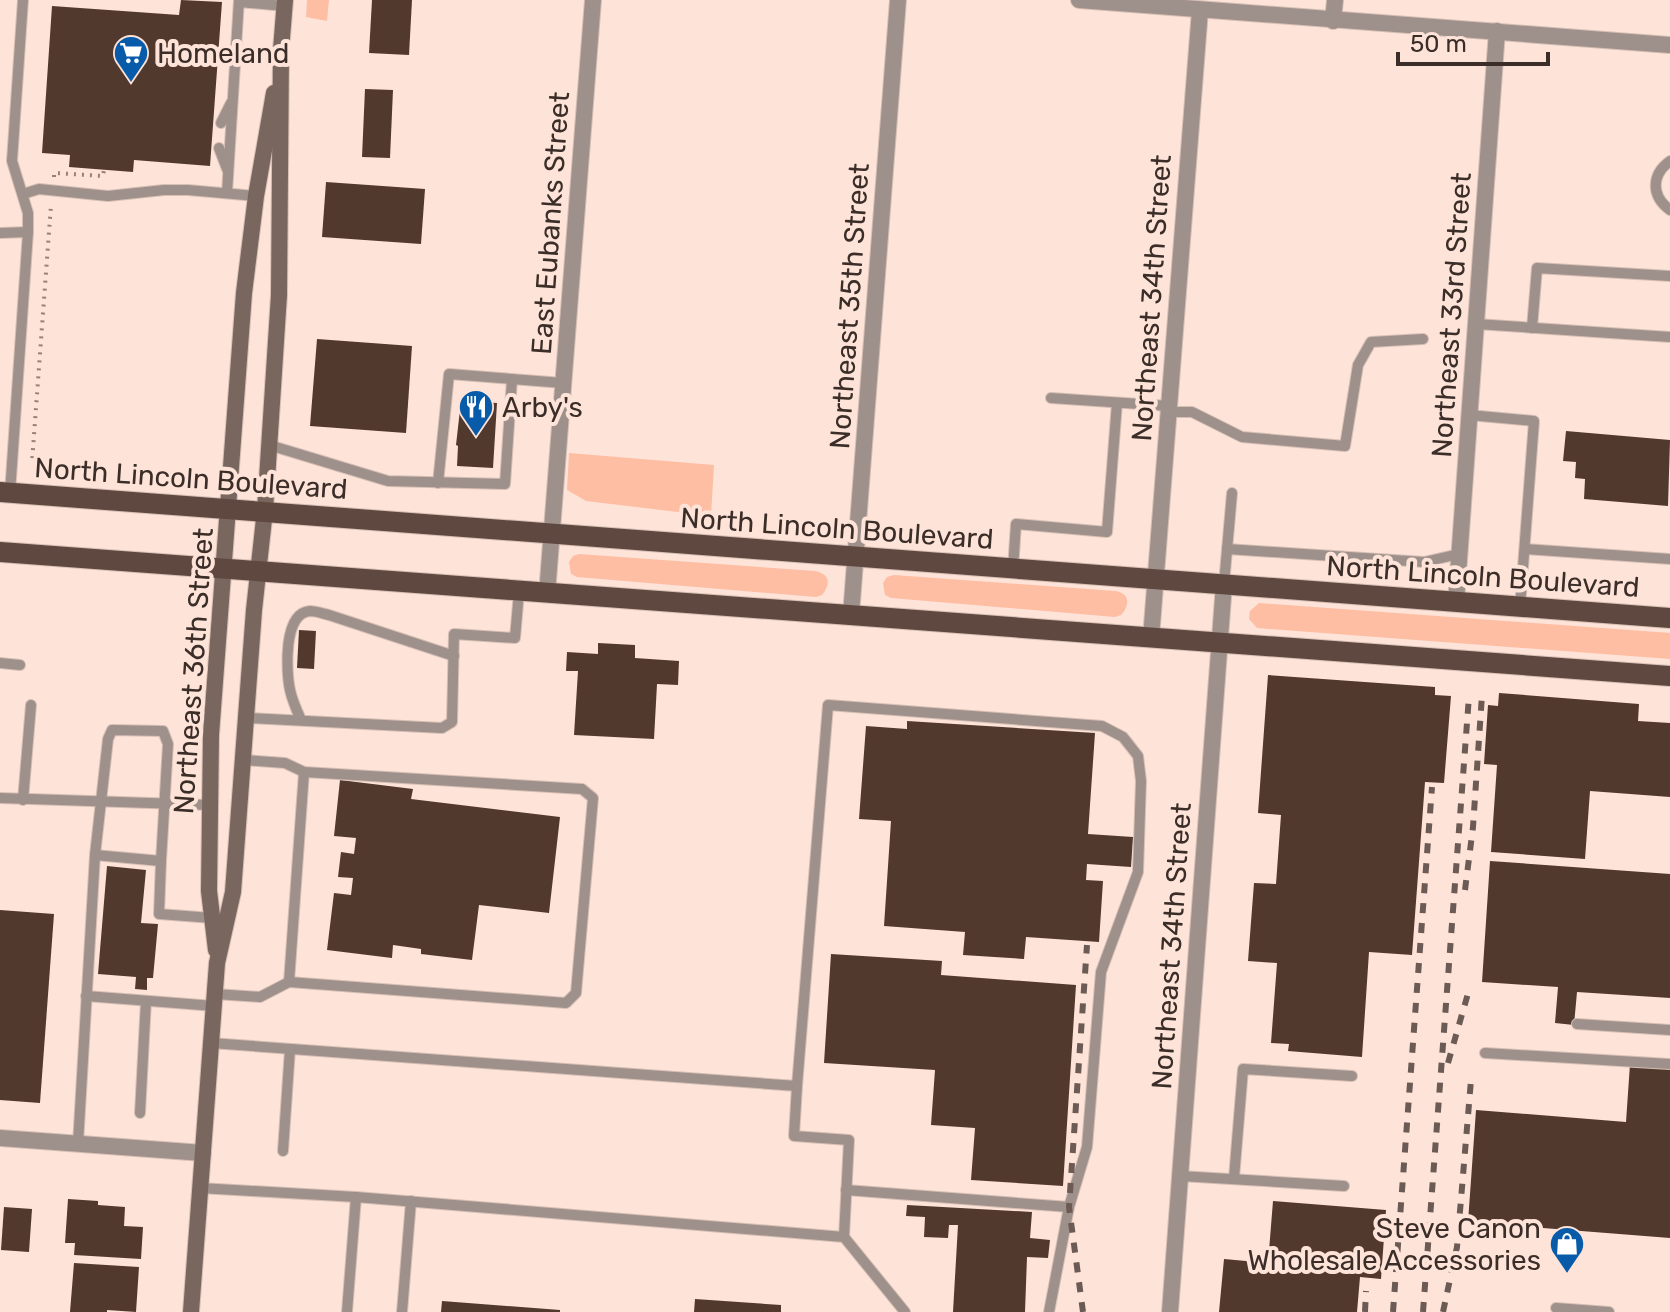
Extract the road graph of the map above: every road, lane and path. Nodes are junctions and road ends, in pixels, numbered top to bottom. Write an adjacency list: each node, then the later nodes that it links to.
1 (23, 0): 21 (lane)
2 (593, 0): 32 (street, East Eubanks Street)
3 (898, 0): 49 (street, Northeast 35th Street)
4 (1079, 0): 8 (street)
5 (1335, 0): 9 (street)
6 (239, 1): 7 (lane); 13 (lane)
7 (285, 3): 12 (main road, Northeast 36th Street)
8 (1200, 10): 9 (street); 35 (street, Northeast 34th Street)
9 (1333, 21): 10 (street)
10 (1497, 31): 11 (street); 27 (street, Northeast 33rd Street)
11 (1670, 45)
12 (281, 50): 22 (main road, Northeast 36th Street); 37 (main road, Northeast 36th Street)
13 (233, 97): 14 (lane); 18 (lane)
14 (221, 123)
15 (219, 148): 18 (lane)
16 (1670, 161): 23 (lane)
17 (104, 170): 19 (path)
18 (228, 173): 20 (lane)
19 (52, 190): 20 (lane); 21 (lane); 38 (path)
20 (227, 193): 22 (lane)
21 (23, 194): 24 (lane)
22 (256, 196): 42 (main road, Northeast 36th Street)
23 (1670, 210)
24 (28, 232): 25 (lane); 40 (lane)
25 (0, 233)
26 (1670, 276): 28 (lane)
27 (1476, 324): 28 (lane); 36 (street, Northeast 33rd Street)
28 (1532, 328): 29 (lane)
29 (1670, 337)
30 (1423, 339): 35 (lane)
31 (512, 379): 32 (lane); 39 (lane); 39 (lane)
32 (563, 383): 44 (street, East Eubanks Street)
33 (1051, 398): 34 (lane)
34 (1117, 403): 35 (lane); 51 (lane)
35 (1169, 409): 54 (street, Northeast 34th Street)
36 (1469, 415): 46 (lane); 48 (street, Northeast 33rd Street)
37 (269, 445): 39 (lane); 43 (main road, Northeast 36th Street)
38 (37, 468)
39 (438, 483)
40 (5, 493): 42 (main road, North Lincoln Boulevard)
41 (1232, 493): 45 (lane)
42 (230, 509): 43 (main road, North Lincoln Boulevard); 52 (main road, Northeast 36th Street)
43 (265, 510): 44 (main road, North Lincoln Boulevard); 53 (main road, Northeast 36th Street)
44 (552, 535): 49 (main road, North Lincoln Boulevard); 57 (street, East Eubanks Street)
45 (1227, 549): 48 (lane); 55 (lane)
46 (1525, 549): 50 (lane); 59 (lane)
47 (0, 552): 52 (main road)
48 (1459, 554): 58 (street, Northeast 33rd Street)
49 (857, 557): 51 (main road, North Lincoln Boulevard); 60 (street, Northeast 35th Street)
50 (1670, 559)
51 (1013, 569): 54 (main road, North Lincoln Boulevard)
52 (224, 570): 53 (main road); 77 (main road, Northeast 36th Street)
53 (258, 572): 56 (main road); 69 (main road, Northeast 36th Street)
54 (1156, 580): 55 (main road, North Lincoln Boulevard); 62 (street, Northeast 34th Street)
55 (1224, 584): 58 (main road, North Lincoln Boulevard); 63 (street, Northeast 34th Street)
56 (519, 592): 57 (main road); 64 (lane)
57 (547, 594): 60 (main road)
58 (1456, 602): 59 (main road, North Lincoln Boulevard)
59 (1520, 607): 61 (main road, North Lincoln Boulevard)
60 (851, 615): 62 (main road)
61 (1670, 618)
62 (1151, 638): 63 (main road)
63 (1219, 643): 67 (main road); 99 (street, Northeast 34th Street)
64 (454, 656): 70 (lane); 70 (lane)
65 (0, 663): 66 (lane)
66 (20, 665)
67 (1670, 676)
68 (31, 705): 74 (lane)
69 (247, 718): 70 (lane); 71 (main road, Northeast 36th Street)
70 (301, 720)
71 (244, 760): 72 (lane); 81 (main road, Northeast 36th Street)
72 (304, 772): 82 (lane); 82 (lane)
73 (0, 798): 74 (lane)
74 (23, 800): 75 (lane)
75 (100, 802): 76 (lane); 76 (lane); 78 (lane)
76 (164, 804): 77 (lane); 79 (lane)
77 (210, 805): 80 (main road, Northeast 36th Street)
78 (95, 855): 79 (lane); 83 (lane)
79 (161, 861): 80 (lane)
80 (212, 918): 81 (main road, Northeast 36th Street)
81 (217, 963): 84 (main road, Northeast 36th Street)
82 (289, 982): 84 (lane)
83 (86, 996): 85 (lane); 96 (lane)
84 (215, 1000): 85 (lane); 88 (main road, Northeast 36th Street)
85 (146, 1001): 94 (lane)
86 (1577, 1024): 87 (lane)
87 (1670, 1030)
88 (211, 1043): 89 (lane); 98 (main road, Northeast 36th Street)
89 (290, 1049): 93 (lane); 97 (lane)
90 (1485, 1053): 91 (lane)
91 (1670, 1064)
92 (1352, 1076): 100 (lane)
93 (797, 1086): 103 (lane); 106 (lane)
94 (140, 1113)
95 (0, 1138): 96 (street)
96 (78, 1144): 98 (street)
97 (283, 1151)
98 (203, 1153): 102 (main road, Northeast 36th Street)
99 (1180, 1176): 100 (lane); 114 (street, Northeast 34th Street)
100 (1234, 1178): 101 (lane)
101 (1344, 1186)
102 (200, 1188): 104 (lane); 109 (main road, Northeast 36th Street)
103 (846, 1190): 106 (lane); 107 (lane)
104 (356, 1197): 105 (lane); 110 (lane)
105 (411, 1201): 107 (lane); 111 (lane)
106 (1069, 1207): 113 (lane)
107 (844, 1237): 112 (lane)
108 (1556, 1308): 115 (lane)
109 (191, 1312)
110 (347, 1312)
111 (402, 1312)
112 (905, 1312)
113 (1049, 1312)
114 (1170, 1312)
115 (1609, 1312)

